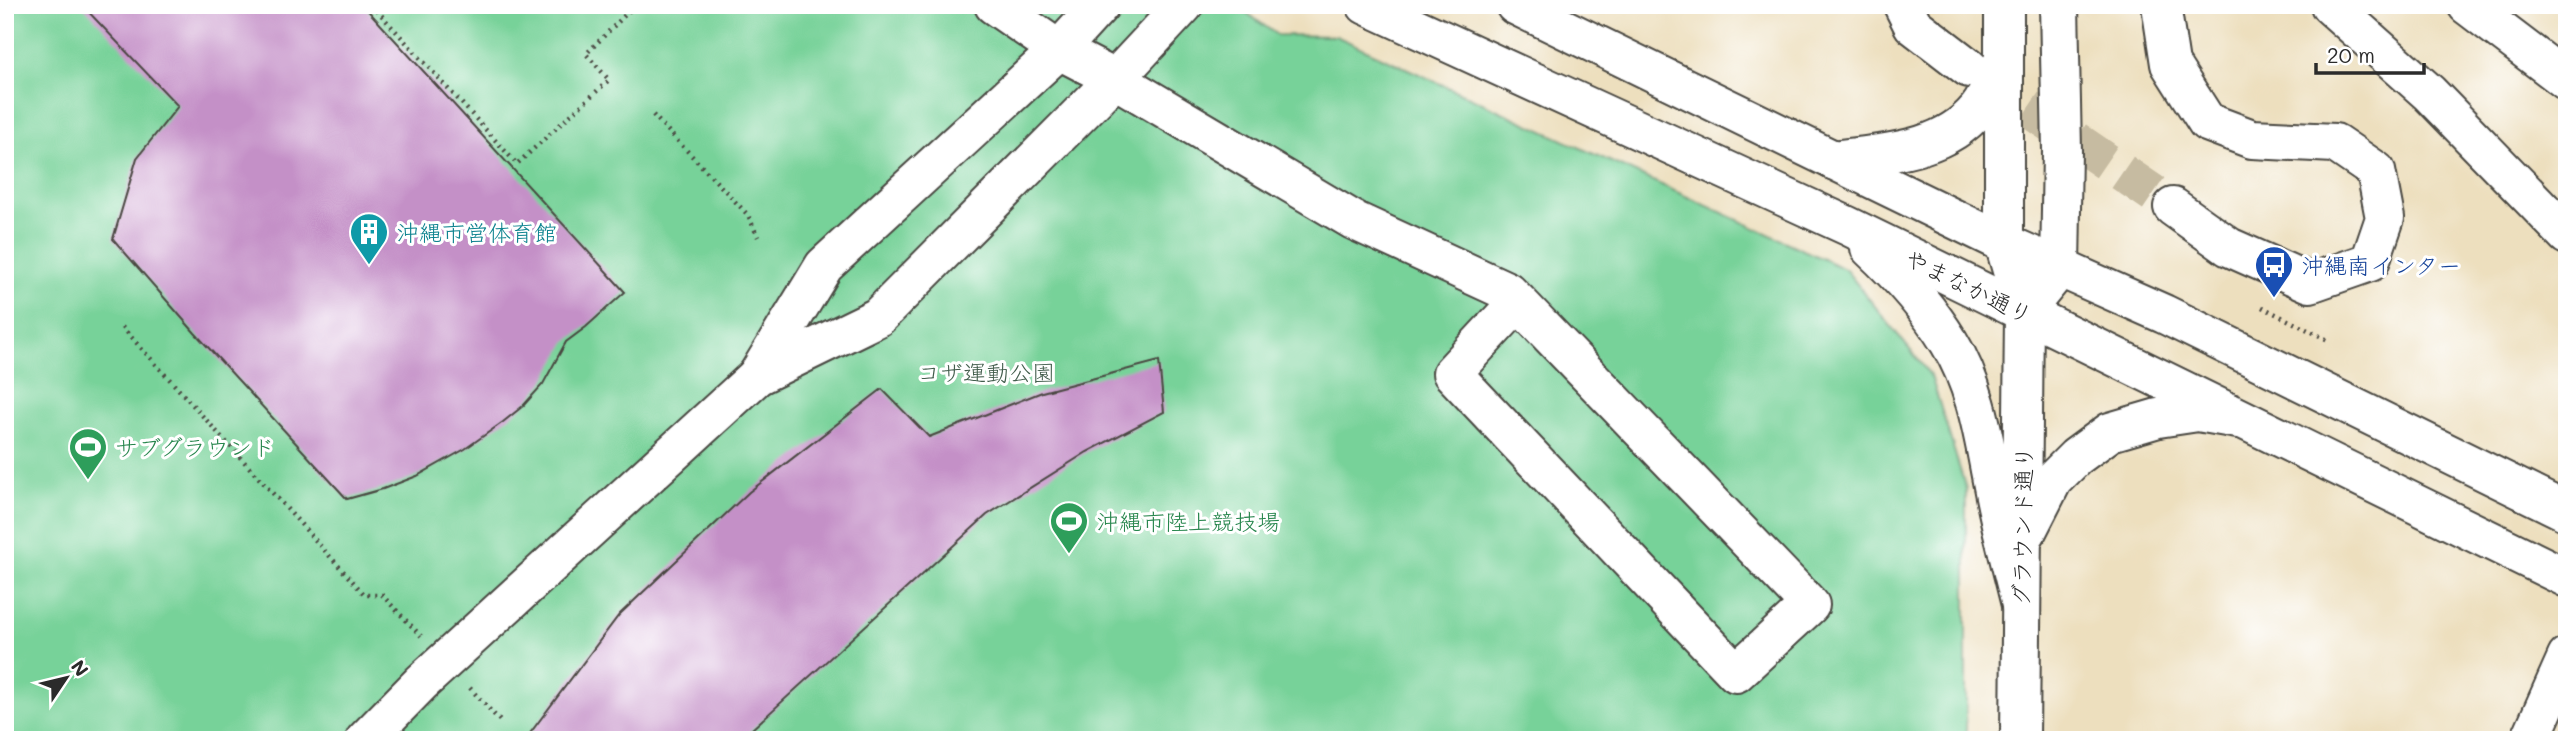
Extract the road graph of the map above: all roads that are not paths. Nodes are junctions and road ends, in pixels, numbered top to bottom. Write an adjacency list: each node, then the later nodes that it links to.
1 (994, 5): 12 (main road)
2 (1100, 5): 12 (main road)
3 (1184, 5): 14 (main road)
4 (1366, 5): 18 (main road, やまなか通り)
5 (1515, 5): 16 (main road)
6 (1903, 5): 13 (main road)
7 (2004, 5): 13 (main road, グラウンド通り)
8 (2059, 5): 21 (main road)
9 (2161, 5): 17 (main road)
10 (2330, 5): 19 (main road)
11 (2467, 5): 15 (main road)
12 (1059, 50): 14 (main road); 24 (main road)
13 (1987, 62): 16 (main road); 20 (main road, グラウンド通り)
14 (1115, 79): 22 (main road); 24 (main road)
15 (2567, 81)
16 (1833, 160): 20 (main road)
17 (2173, 207)
18 (1848, 226): 23 (main road, やまなか通り); 29 (main road)
19 (2567, 235)
20 (2004, 243): 21 (main road); 23 (main road, グラウンド通り)
21 (2060, 268): 23 (main road); 26 (main road)
22 (1518, 302): 22 (main road)
23 (2024, 312): 25 (main road, やまなか通り); 27 (main road, グラウンド通り)
24 (757, 376): 31 (main road)
25 (2244, 419): 27 (main road); 28 (main road, やまなか通り)
26 (2567, 512)
27 (2022, 540): 29 (main road, グラウンド通り)
28 (2567, 578)
29 (2021, 605): 32 (main road, グラウンド通り)
30 (2567, 657): 33 (main road)
31 (365, 740)
32 (2020, 740)
33 (2530, 740)

